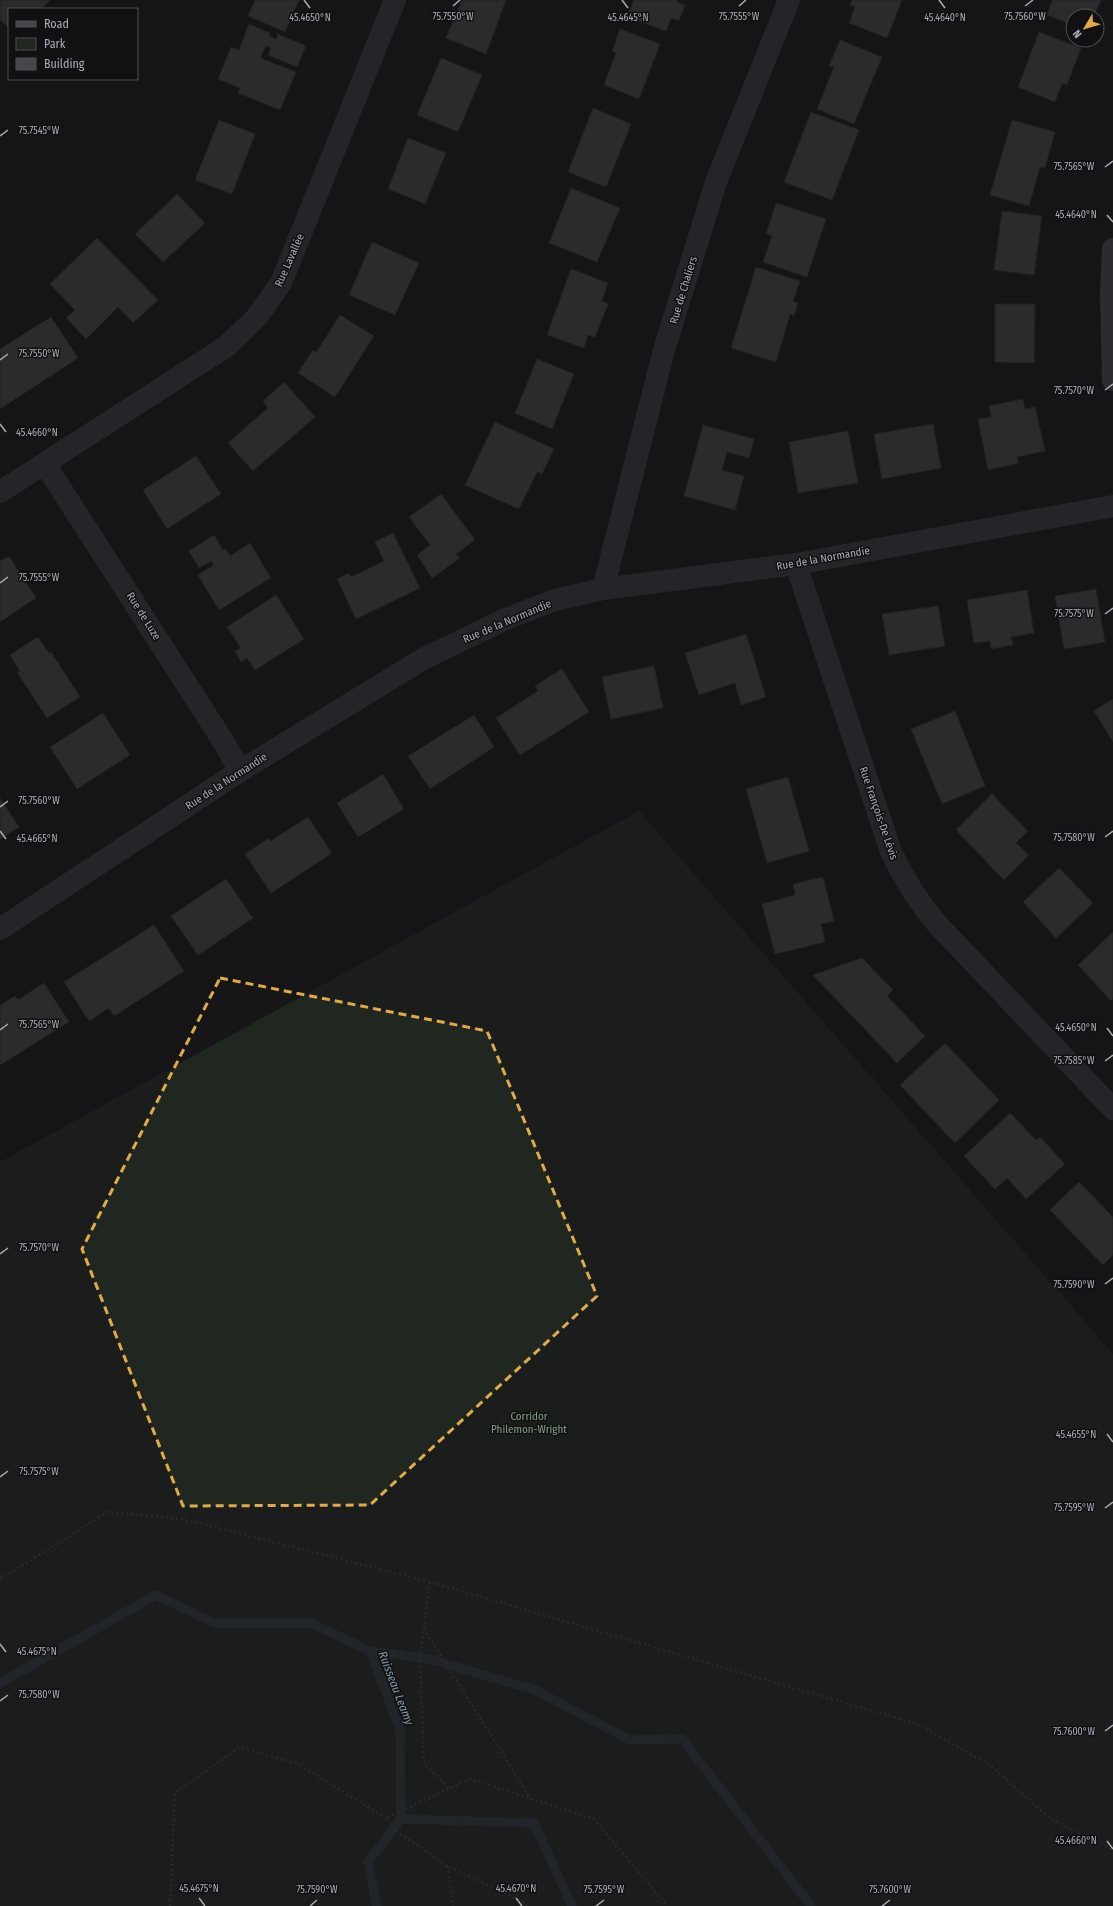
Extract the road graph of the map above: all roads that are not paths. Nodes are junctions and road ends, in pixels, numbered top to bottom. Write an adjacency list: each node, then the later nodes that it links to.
1 (395, 0): 5 (street, Rue Lavallée)
2 (788, 0): 9 (street, Rue de Chaliers)
3 (1113, 249): 4 (street)
4 (1113, 380)
5 (46, 464): 6 (street, Rue Lavallée); 10 (street, Rue de Luze)
6 (0, 492)
7 (1113, 506): 8 (street, Rue de la Normandie)
8 (796, 564): 9 (street, Rue de la Normandie); 12 (street, Rue François-De Lévis)
9 (603, 589): 10 (street, Rue de la Normandie)
10 (240, 771): 11 (street, Rue de la Normandie)
11 (0, 930)
12 (1113, 1109)

